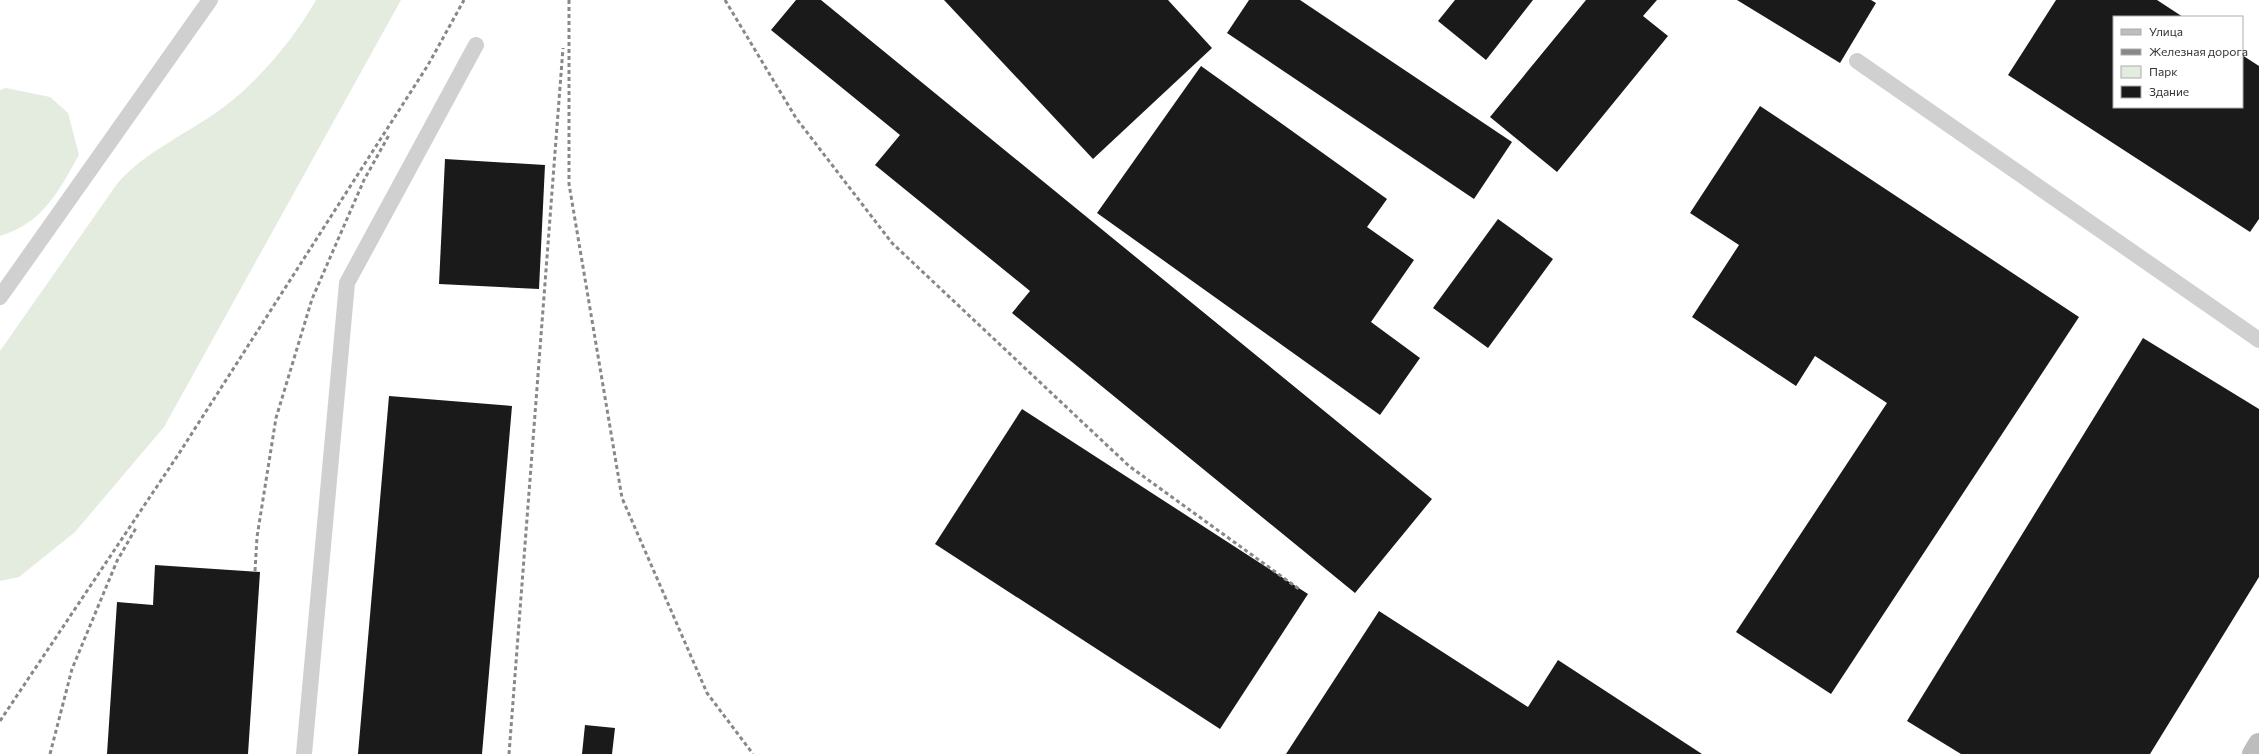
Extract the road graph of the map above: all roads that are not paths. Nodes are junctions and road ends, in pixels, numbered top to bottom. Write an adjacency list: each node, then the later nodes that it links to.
1 (210, 0): 4 (lane)
2 (476, 45): 7 (lane)
3 (1857, 61): 5 (lane)
4 (0, 297)
5 (2259, 340)
6 (2259, 744): 8 (main road)
7 (304, 754)
8 (2253, 754)

